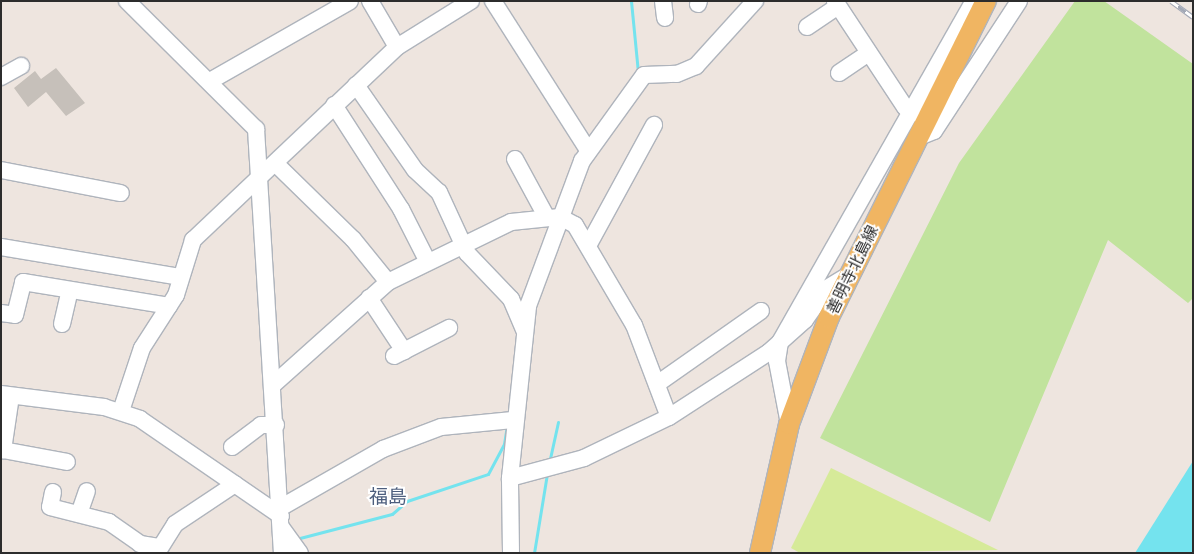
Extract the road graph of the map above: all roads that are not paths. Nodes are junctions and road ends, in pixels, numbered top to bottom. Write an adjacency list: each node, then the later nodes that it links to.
1 (127, 1): 19 (street)
2 (350, 1): 19 (street)
3 (370, 1): 14 (street)
4 (471, 1): 14 (street)
5 (493, 1): 25 (street)
6 (663, 1): 12 (street)
7 (755, 1): 25 (street)
8 (974, 1): 22 (street)
9 (986, 1): 24 (main road, 善明寺北島線)
10 (1019, 1): 24 (street)
11 (837, 4): 13 (street); 15 (street)
12 (665, 18)
13 (807, 27)
14 (397, 48): 20 (street)
15 (869, 53): 17 (street); 22 (street)
16 (21, 66): 18 (street)
17 (839, 73)
18 (1, 78)
19 (210, 81): 29 (street)
20 (356, 85): 21 (street); 32 (street)
21 (334, 105): 27 (street); 35 (street)
22 (914, 113): 47 (street)
23 (654, 125): 33 (street)
24 (919, 137): 36 (main road, 善明寺北島線)
25 (588, 150): 31 (street)
26 (515, 159): 31 (street)
27 (275, 163): 29 (street); 38 (street)
28 (1, 170): 30 (street)
29 (260, 178): 37 (street); 48 (street)
30 (121, 193)
31 (553, 218): 32 (street); 33 (street); 45 (street)
32 (464, 245): 35 (street); 45 (street)
33 (588, 246): 49 (street)
34 (1, 247): 37 (street)
35 (428, 260): 38 (street)
36 (849, 275): 47 (street); 54 (main road, 善明寺北島線)
37 (180, 277): 41 (street)
38 (388, 282): 40 (street)
39 (70, 290): 41 (street); 43 (street); 44 (street)
40 (370, 298): 46 (street); 48 (street)
41 (169, 306): 51 (street)
42 (761, 311): 49 (street)
43 (1, 313)
44 (62, 324)
45 (521, 325): 53 (street)
46 (449, 328)
47 (780, 342): 52 (street); 54 (street)
48 (274, 384): 55 (street)
49 (657, 384): 52 (street)
50 (6, 395): 51 (street); 57 (street)
51 (121, 411): 59 (street)
52 (669, 417): 58 (street)
53 (509, 421): 58 (street); 63 (street)
54 (789, 424): 67 (main road, 善明寺北島線)
55 (276, 425): 56 (street); 63 (street)
56 (232, 447)
57 (67, 462)
58 (510, 478): 66 (street)
59 (235, 484): 63 (street); 64 (street)
60 (87, 491): 62 (street)
61 (53, 492): 62 (street)
62 (79, 514): 64 (street)
63 (288, 530): 65 (street)
64 (158, 550)
65 (282, 553)
66 (511, 553)
67 (760, 553)

